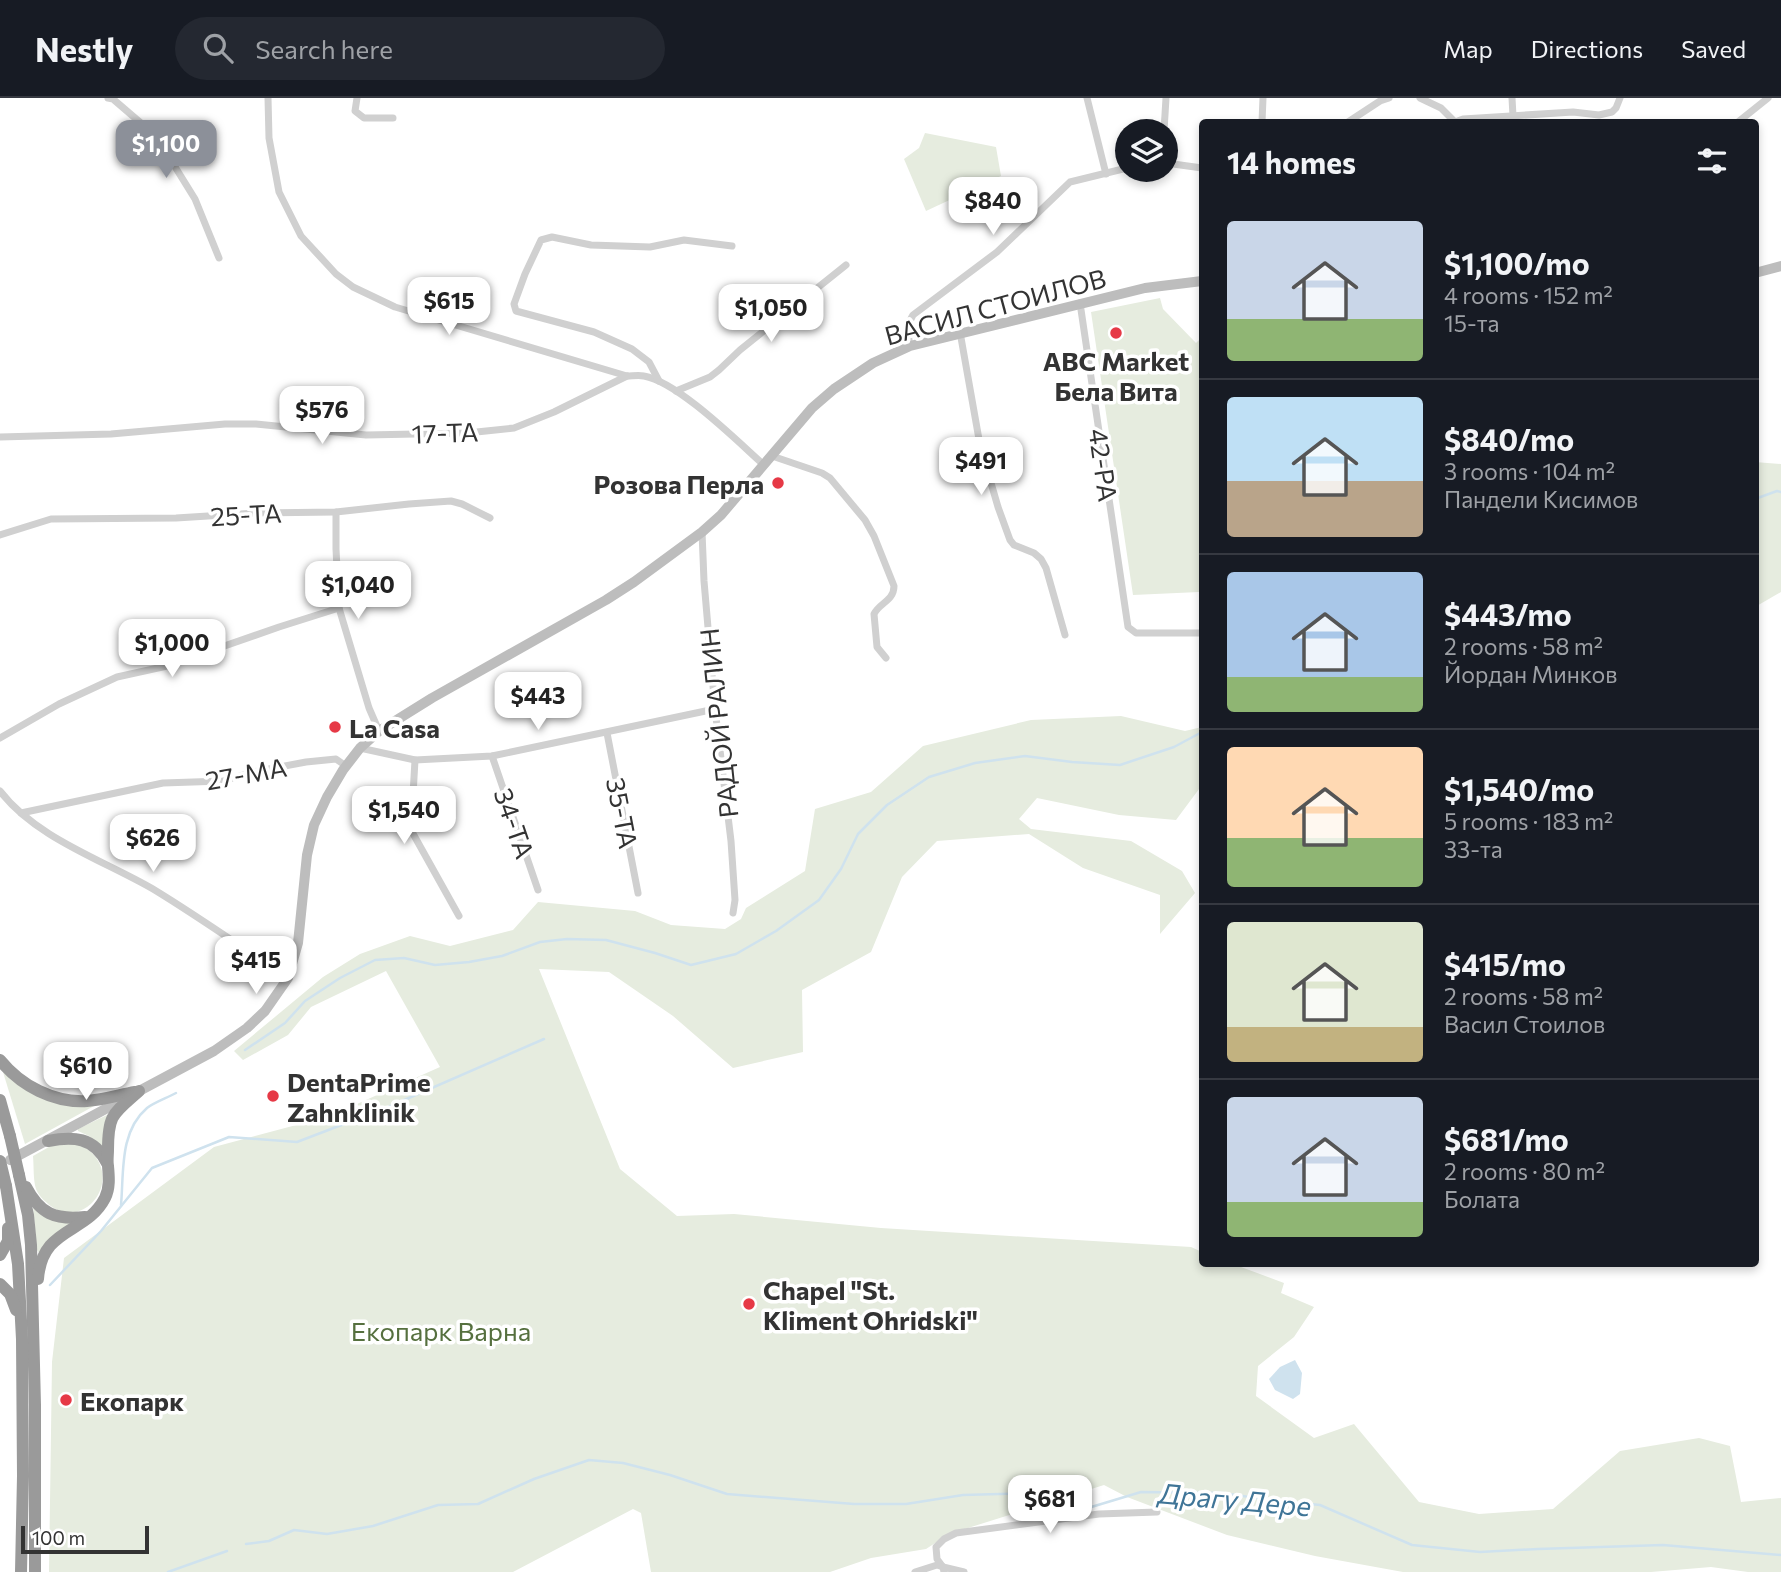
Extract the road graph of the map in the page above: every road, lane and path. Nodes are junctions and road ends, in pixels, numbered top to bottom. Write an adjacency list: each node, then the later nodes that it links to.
1 (108, 98): 25 (street)
2 (268, 98): 33 (street)
3 (357, 98): 13 (street)
4 (1087, 98): 23 (street)
5 (1166, 98): 14 (street)
6 (1263, 98): 15 (street)
7 (1389, 98): 16 (street)
8 (1420, 98): 17 (street)
9 (1512, 98): 12 (street)
10 (1620, 98): 12 (street)
11 (1768, 98): 19 (street)
12 (1513, 116): 18 (street)
13 (393, 118)
14 (1165, 119)
15 (1262, 119)
16 (1353, 119)
17 (1452, 119)
18 (1463, 119)
19 (1742, 119)
20 (1178, 165): 21 (street)
21 (1199, 168)
22 (1115, 171): 23 (street)
23 (1106, 174): 32 (street)
24 (732, 246): 34 (street)
25 (219, 258)
26 (846, 265): 35 (street)
27 (1781, 266): 28 (street)
28 (1759, 272)
29 (1199, 281): 30 (street, ВАСИЛ СТОИЛОВ)
30 (1080, 303): 31 (street, ВАСИЛ СТОИЛОВ); 44 (street, 42-РА)
31 (960, 332): 32 (street, ВАСИЛ СТОИЛОВ); 45 (street)
32 (910, 346): 37 (street, ВАСИЛ СТОИЛОВ)
33 (627, 376): 34 (street); 36 (street, 17-ТА)
34 (659, 381): 35 (street)
35 (676, 391): 38 (street)
36 (0, 437)
37 (772, 456): 38 (street, ВАСИЛ СТОИЛОВ); 46 (street)
38 (764, 465): 41 (street, ВАСИЛ СТОИЛОВ)
39 (335, 512): 40 (street, 25-ТА); 42 (street, 25-ТА); 43 (street)
40 (490, 518)
41 (702, 532): 47 (street, РАДОЙ РАЛИН); 48 (street, ВАСИЛ СТОИЛОВ)
42 (0, 535)
43 (340, 608): 48 (street); 50 (street)
44 (1199, 633)
45 (1065, 635)
46 (886, 658)
47 (715, 709): 49 (street); 59 (street, РАДОЙ РАЛИН)
48 (379, 731): 51 (street, ВАСИЛ СТОИЛОВ)
49 (607, 733): 52 (street); 58 (street, 35-ТА)
50 (0, 738)
51 (360, 748): 53 (street); 54 (street, ВАСИЛ СТОИЛОВ)
52 (492, 756): 53 (street); 57 (street, 34-ТА)
53 (415, 760): 60 (street)
54 (346, 766): 56 (street, 27-МА); 61 (street, ВАСИЛ СТОИЛОВ)
55 (0, 791): 56 (street)
56 (21, 813): 61 (street)
57 (538, 890)
58 (638, 893)
59 (733, 913)
60 (459, 916)
61 (288, 978): 63 (street, ВАСИЛ СТОИЛОВ)
62 (0, 1060): 63 (highway)
63 (139, 1091): 65 (street, ВАСИЛ СТОИЛОВ); 67 (highway)
64 (0, 1100): 68 (highway, bridge)
65 (48, 1141): 66 (street, ВАСИЛ СТОИЛОВ); 67 (highway)
66 (0, 1163): 69 (highway, bridge)
67 (107, 1163): 70 (highway)
68 (19, 1175): 70 (highway); 73 (highway)
69 (6, 1186): 71 (highway); 74 (highway)
70 (89, 1217): 73 (highway)
71 (0, 1255)
72 (0, 1284): 74 (highway)
73 (34, 1331): 78 (highway)
74 (22, 1339): 77 (highway)
75 (1157, 1512): 76 (street)
76 (944, 1569): 79 (street); 80 (street)
77 (21, 1572)
78 (35, 1572)
79 (915, 1572)
80 (964, 1572)

